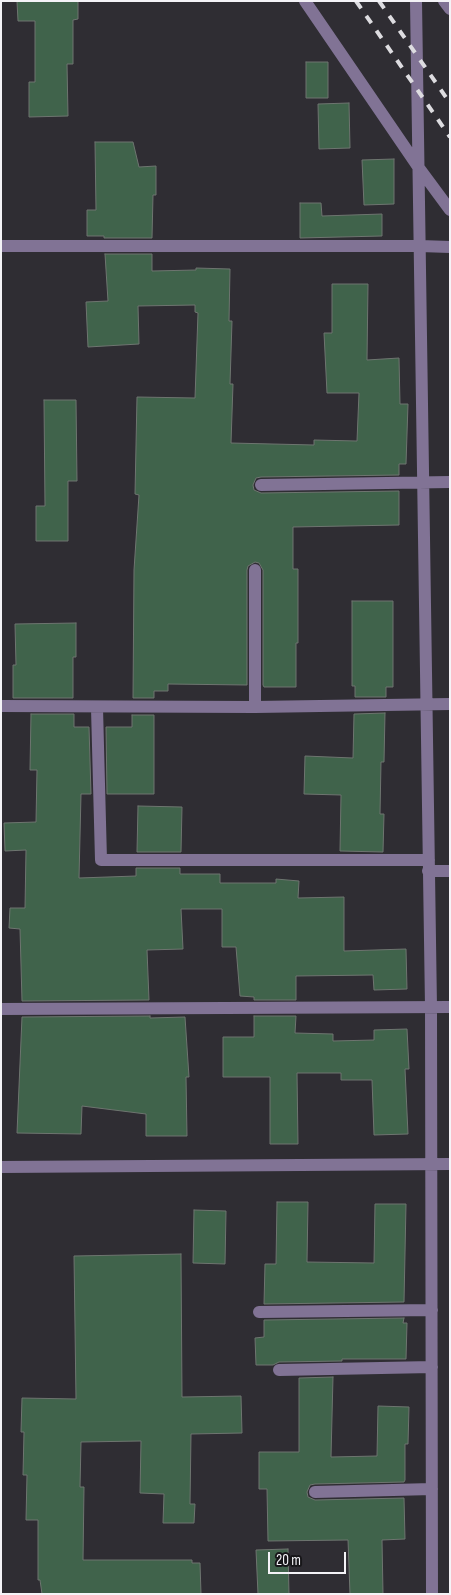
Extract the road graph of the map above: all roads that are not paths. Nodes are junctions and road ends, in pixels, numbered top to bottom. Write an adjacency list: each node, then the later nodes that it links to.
1 (305, 1): 5 (street)
2 (416, 1): 5 (street)
3 (444, 1): 4 (street)
4 (450, 9)
5 (419, 168): 6 (street); 8 (street)
6 (450, 210)
7 (1, 246): 8 (street)
8 (420, 246): 9 (street); 10 (street)
9 (450, 247)
10 (422, 482): 11 (street); 12 (street); 14 (street)
11 (450, 482)
12 (261, 485)
13 (255, 570): 17 (street)
14 (427, 704): 15 (street); 17 (street); 19 (street)
15 (450, 704)
16 (1, 706): 18 (street)
17 (255, 707): 18 (street)
18 (96, 708): 19 (street)
19 (429, 866): 20 (street); 21 (street)
20 (450, 871)
21 (431, 1007): 22 (street); 23 (street); 24 (street)
22 (450, 1007)
23 (1, 1009)
24 (431, 1164): 25 (street); 26 (street); 27 (street)
25 (450, 1164)
26 (1, 1167)
27 (432, 1310): 28 (street); 29 (street)
28 (259, 1312)
29 (432, 1367): 30 (street); 31 (street)
30 (279, 1370)
31 (432, 1489): 32 (street); 33 (street)
32 (315, 1492)
33 (432, 1594)

